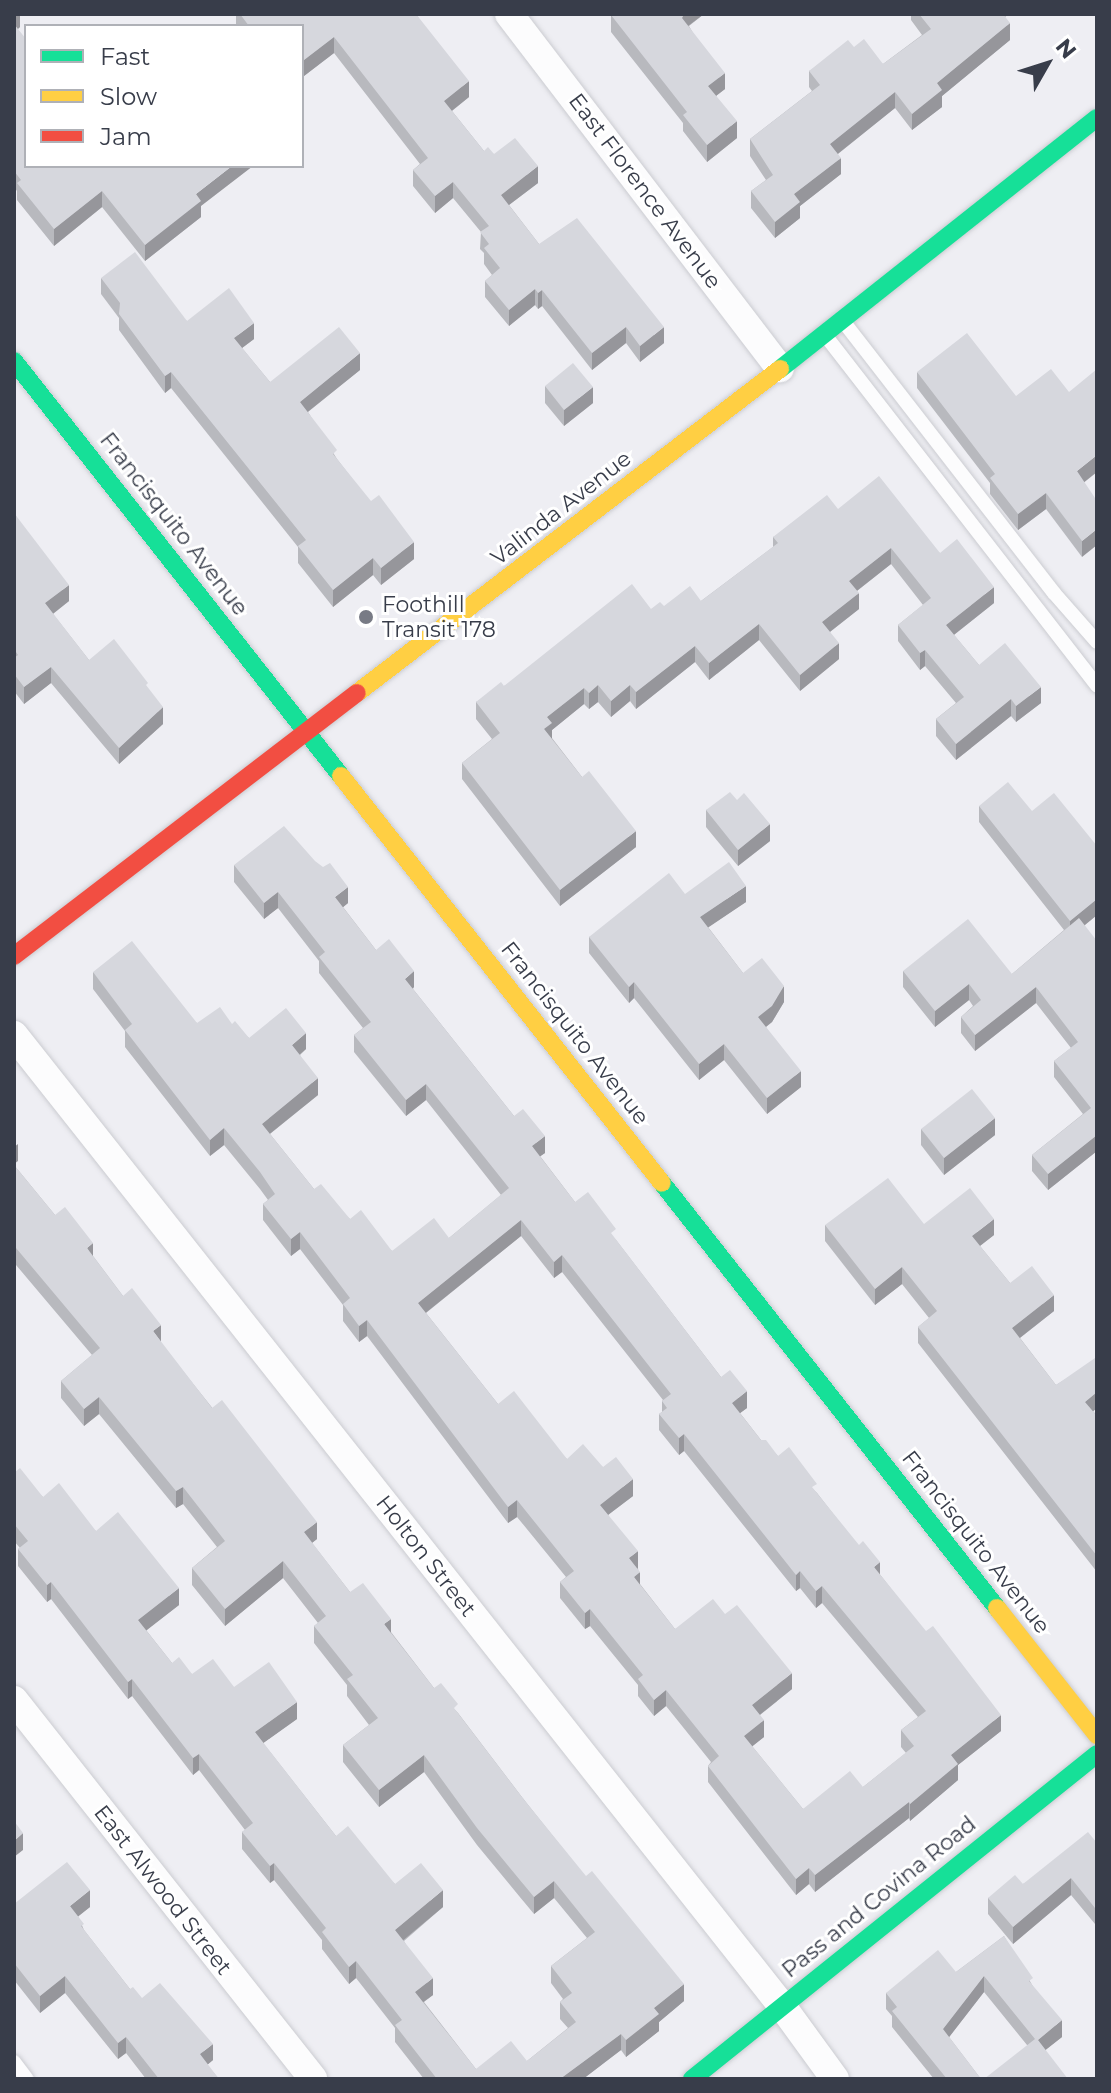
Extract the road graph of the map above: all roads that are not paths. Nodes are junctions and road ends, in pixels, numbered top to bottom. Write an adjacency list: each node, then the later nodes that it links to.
1 (509, 14): 6 (street, East Florence Avenue)
2 (1095, 119): 3 (street, Valinda Avenue)
3 (843, 320): 4 (street, Valinda Avenue); 7 (lane)
4 (825, 334): 6 (street, Valinda Avenue); 8 (lane)
5 (14, 361): 9 (street, Francisquito Avenue)
6 (780, 368): 9 (street, Valinda Avenue)
7 (1097, 642)
8 (1097, 686)
9 (307, 731): 10 (street, Valinda Avenue); 13 (street, Francisquito Avenue)
10 (14, 956)
11 (14, 1035): 15 (street, Holton Street)
12 (14, 1700): 18 (street, East Alwood Street)
13 (1097, 1735)
14 (1097, 1754): 15 (street, Pass and Covina Road)
15 (782, 2006): 19 (street, Pass and Covina Road); 20 (street, Holton Street)
16 (14, 2062): 17 (lane)
17 (27, 2079)
18 (313, 2079)
19 (692, 2079)
20 (835, 2079)

